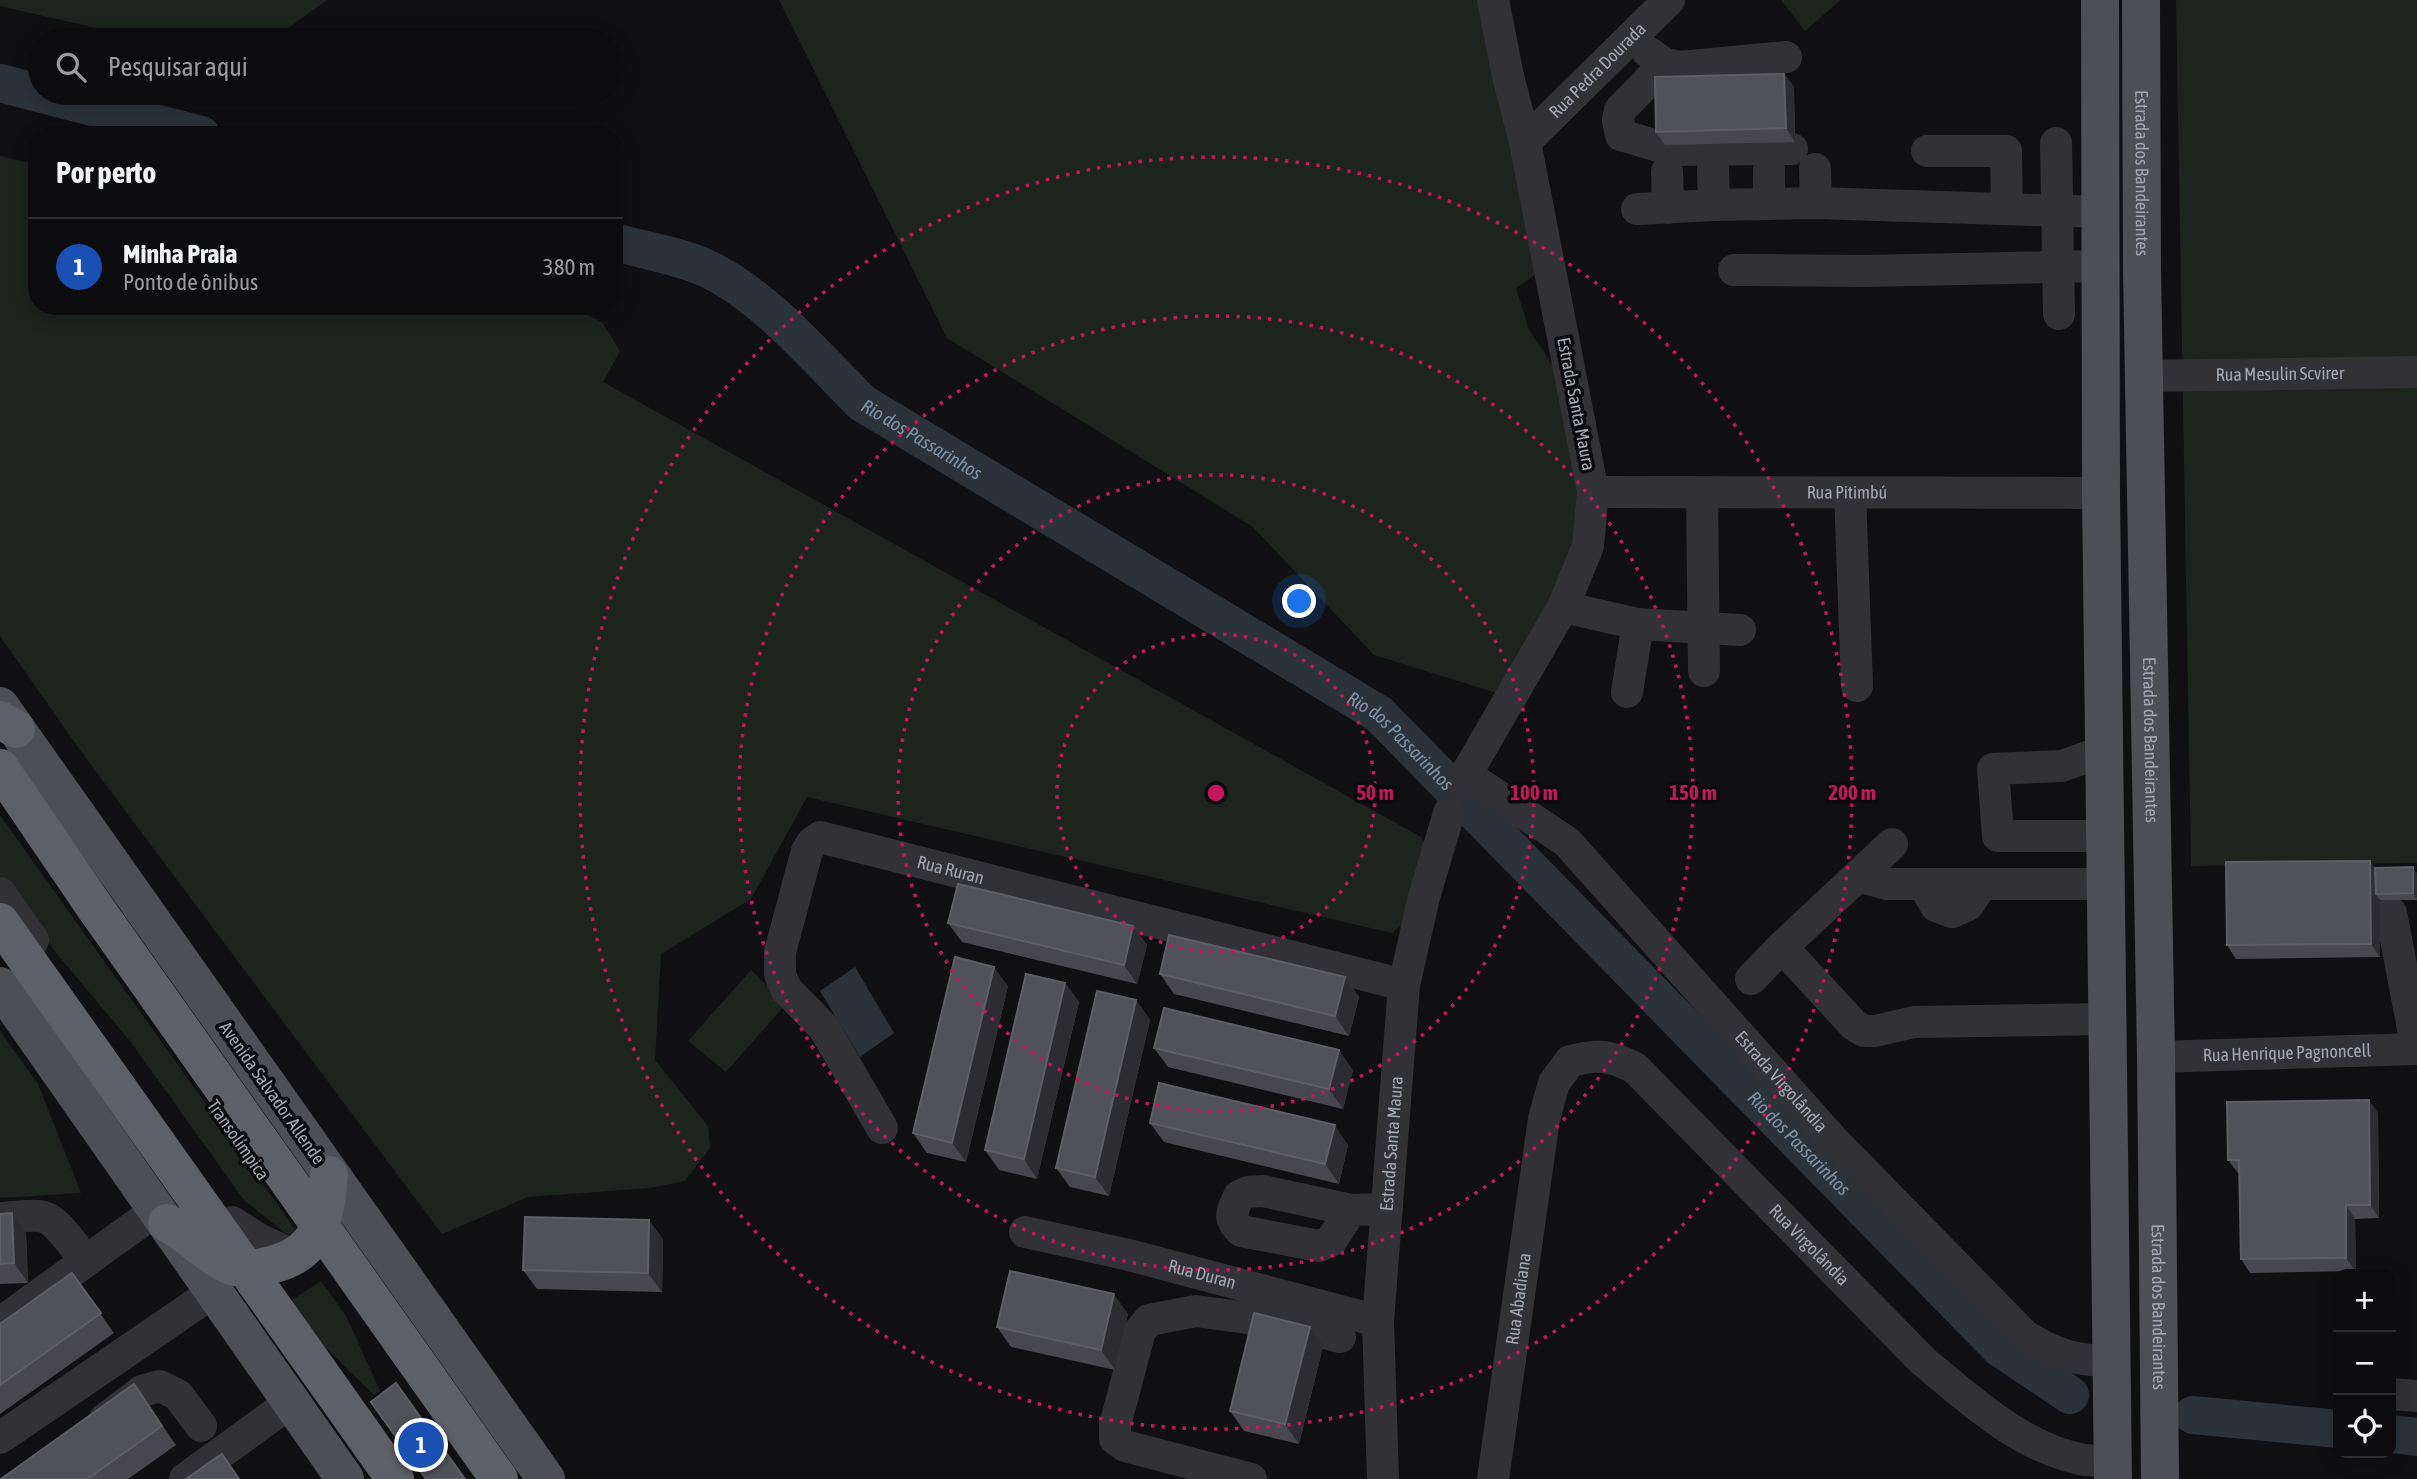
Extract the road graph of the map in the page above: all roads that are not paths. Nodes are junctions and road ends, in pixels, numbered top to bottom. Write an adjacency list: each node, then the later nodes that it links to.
1 (1493, 0): 8 (street, Estrada Santa Maura)
2 (1669, 0): 5 (street, Rua Pedra Dourada)
3 (2100, 0): 19 (main road)
4 (2141, 0): 25 (main road, Estrada dos Bandeirantes)
5 (1630, 38): 7 (street); 8 (street, Rua Pedra Dourada)
6 (1786, 57): 7 (street)
7 (1665, 64): 15 (street)
8 (1525, 142): 26 (street, Estrada Santa Maura)
9 (2056, 143): 18 (street)
10 (1927, 151): 17 (street)
11 (1713, 170): 16 (street)
12 (1769, 170): 14 (street)
13 (1667, 172): 16 (street)
14 (1769, 204): 15 (street); 16 (street)
15 (1816, 204): 17 (street)
16 (1714, 205)
17 (2007, 209): 18 (street)
18 (2058, 211): 19 (street); 20 (street)
19 (2101, 212): 21 (main road)
20 (2059, 266): 21 (street); 22 (street); 23 (street)
21 (2101, 266): 29 (main road)
22 (1734, 270)
23 (2059, 314)
24 (2417, 372): 25 (street, Rua Mesulin Scvirer)
25 (2144, 376): 39 (main road, Estrada dos Bandeirantes)
26 (1593, 492): 27 (street, Rua Pitimbú); 30 (street, Estrada Santa Maura)
27 (1702, 493): 28 (street, Rua Pitimbú); 32 (street)
28 (1850, 493): 29 (street, Rua Pitimbú); 35 (street)
29 (2101, 493): 38 (main road)
30 (1563, 607): 31 (street); 41 (street, Estrada Santa Maura)
31 (1638, 624): 32 (street); 36 (street)
32 (1705, 629): 33 (street); 34 (street)
33 (1740, 630)
34 (1704, 671)
35 (1857, 686)
36 (1627, 692)
37 (5, 718): 60 (main road, Avenida Salvador Allende)
38 (2104, 751): 39 (main road); 44 (main road); 44 (street)
39 (2151, 751): 57 (main road, Estrada dos Bandeirantes)
40 (0, 768): 67 (highway)
41 (1463, 778): 72 (street, Estrada Virgolândia)
42 (0, 801): 67 (street, Transolímpica)
43 (1449, 813): 53 (street, Estrada Santa Maura)
44 (2104, 836): 47 (main road)
45 (1892, 844): 46 (street)
46 (1859, 876): 47 (street); 51 (street)
47 (2105, 884): 55 (main road)
48 (0, 893): 67 (street, Transolímpica)
49 (2391, 913): 56 (street)
50 (0, 922): 67 (highway)
51 (1782, 947): 52 (street); 55 (street)
52 (1751, 979)
53 (1404, 985): 59 (street, Rua Ruran); 61 (street, Estrada Santa Maura)
54 (0, 986): 63 (main road)
55 (2106, 1019): 72 (main road)
56 (2417, 1049): 57 (street, Rua Henrique Pagnoncell)
57 (2156, 1057): 90 (main road, Estrada dos Bandeirantes)
58 (1544, 1119): 79 (street, Rua Virgolândia); 89 (street, Rua Abadiana)
59 (882, 1128)
60 (330, 1175): 67 (highway); 86 (main road, Avenida Salvador Allende)
61 (1387, 1209): 62 (street); 69 (street, Estrada Santa Maura)
62 (1351, 1210)
63 (162, 1216): 67 (highway); 68 (main road); 70 (street)
64 (0, 1218): 66 (street)
65 (1025, 1232): 69 (street, Rua Duran)
66 (76, 1248)
67 (287, 1252): 82 (highway); 83 (street, Transolímpica); 84 (street, Transolímpica); 85 (highway)
68 (215, 1290): 75 (main road); 77 (street)
69 (1378, 1321): 88 (street, Estrada Santa Maura)
70 (0, 1323)
71 (1340, 1337): 87 (street)
72 (2111, 1362): 79 (main road)
73 (2396, 1394): 74 (street)
74 (2417, 1396)
75 (290, 1402): 80 (street); 81 (main road)
76 (201, 1426): 78 (street)
77 (0, 1438)
78 (78, 1439)
79 (2113, 1469)
80 (185, 1479)
81 (345, 1479)
82 (395, 1479)
83 (414, 1479)
84 (476, 1479)
85 (499, 1479)
86 (546, 1479)
87 (1251, 1479)
88 (1382, 1479)
89 (1493, 1479)
90 (2160, 1479)

